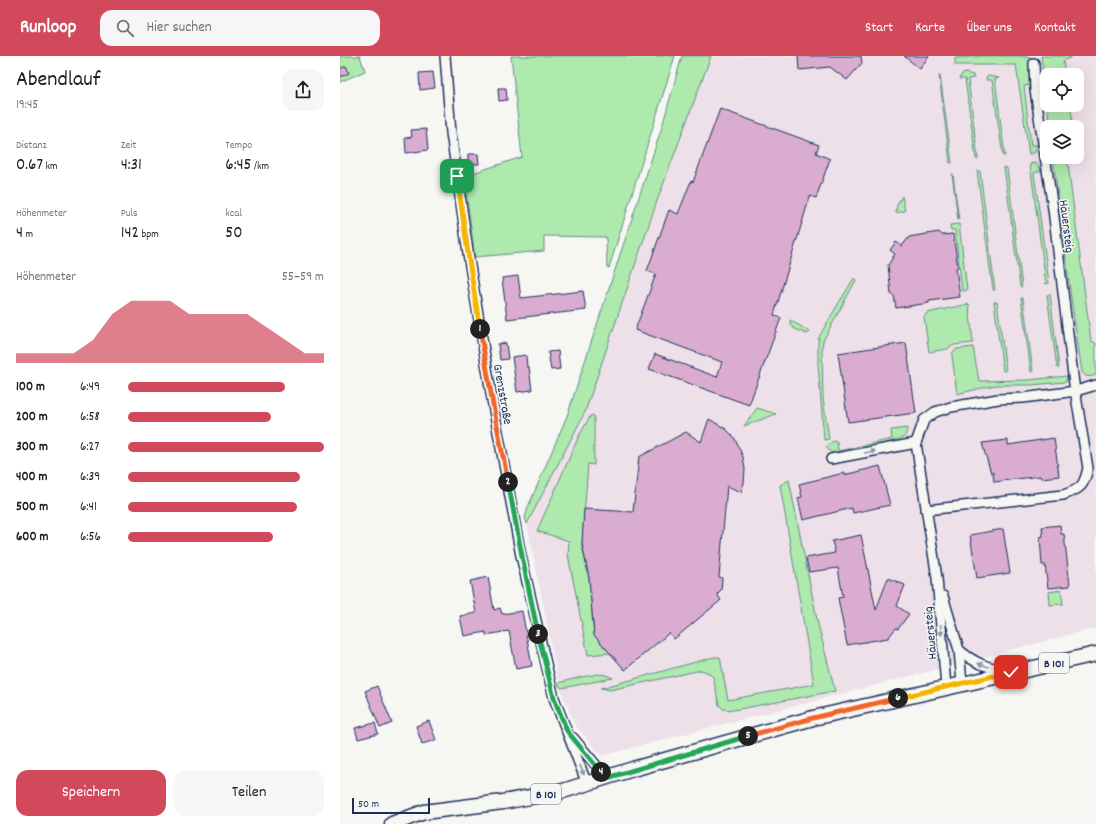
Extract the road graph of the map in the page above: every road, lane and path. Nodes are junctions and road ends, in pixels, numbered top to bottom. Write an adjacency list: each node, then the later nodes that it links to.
1 (445, 56): 14 (street, Grenzstraße)
2 (1034, 63): 4 (street, Häuersteig)
3 (1096, 385): 4 (street, Häuersteig)
4 (1076, 391): 5 (street, Häuersteig); 7 (street, Häuersteig)
5 (916, 443): 6 (street, one-way to 5); 7 (street, Häuersteig)
6 (831, 459)
7 (926, 510): 8 (street, Häuersteig)
8 (937, 578): 9 (street, Häuersteig); 13 (street, Häuersteig, one-way to 13)
9 (958, 650): 11 (street, one-way to 9); 12 (street, Häuersteig)
10 (1096, 654): 11 (main road, B 101)
11 (1011, 672): 12 (main road, B 101)
12 (962, 683): 13 (main road, B 101)
13 (946, 687): 15 (main road, B 101)
14 (567, 731): 15 (street, Grenzstraße); 16 (street, Grenzstraße, one-way to 16)
15 (607, 778): 16 (main road, B 101)
16 (588, 784): 17 (main road, B 101)
17 (392, 824)

